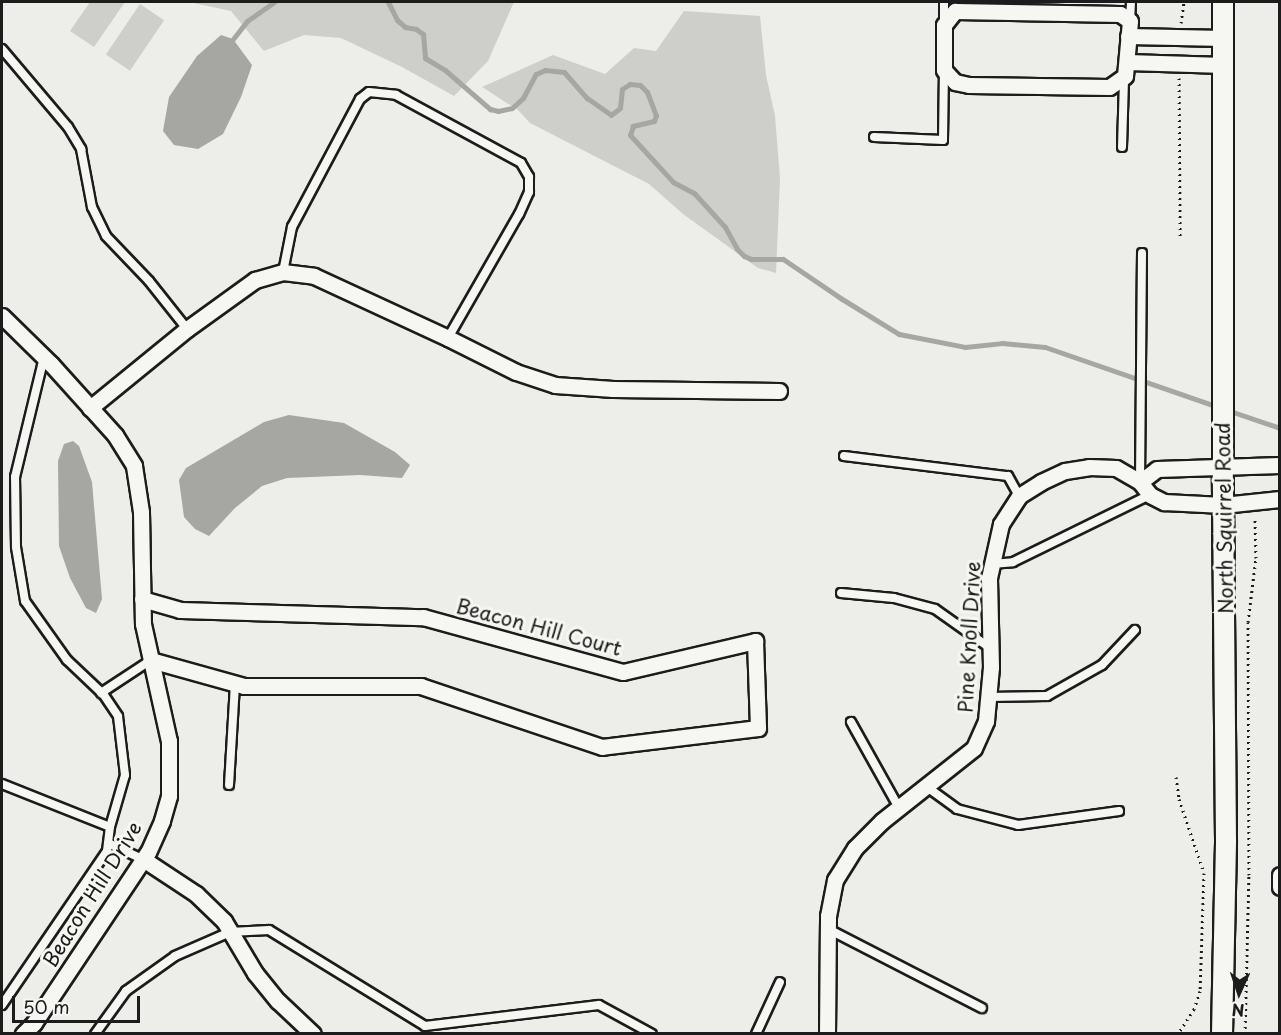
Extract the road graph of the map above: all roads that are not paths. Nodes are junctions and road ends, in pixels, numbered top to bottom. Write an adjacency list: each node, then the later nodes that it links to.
1 (944, 2): 4 (lane)
2 (1131, 2): 5 (lane)
3 (1223, 2): 6 (street, North Squirrel Road)
4 (944, 25): 5 (street); 10 (street)
5 (1129, 29): 6 (street); 9 (street)
6 (1224, 38): 8 (street, North Squirrel Road)
7 (2, 49): 16 (lane)
8 (1224, 65): 9 (street); 23 (street, North Squirrel Road)
9 (1126, 69): 10 (street); 12 (lane)
10 (944, 70): 11 (lane)
11 (874, 137)
12 (1122, 147)
13 (1142, 253): 24 (lane)
14 (283, 272): 16 (street); 17 (street); 17 (lane)
15 (2, 316): 18 (street, Beacon Hill Drive)
16 (187, 328): 20 (street)
17 (448, 338): 19 (street)
18 (44, 357): 20 (street, Beacon Hill Drive); 36 (lane)
19 (779, 391)
20 (90, 408): 31 (street, Beacon Hill Drive)
21 (844, 456): 26 (lane)
22 (1280, 465): 23 (street)
23 (1223, 468): 24 (street); 28 (street, North Squirrel Road)
24 (1140, 482): 25 (street, Pine Knoll Drive); 26 (street, Pine Knoll Drive)
25 (1150, 495): 28 (street); 29 (lane)
26 (1019, 496): 29 (street, Pine Knoll Drive)
27 (1280, 499): 28 (street)
28 (1223, 505): 60 (street, North Squirrel Road)
29 (992, 564): 33 (street, Pine Knoll Drive)
30 (842, 593): 33 (lane)
31 (142, 599): 34 (street, Beacon Hill Drive); 35 (street, Beacon Hill Court)
32 (1135, 630): 37 (lane)
33 (990, 648): 37 (street, Pine Knoll Drive)
34 (151, 660): 35 (street, Beacon Hill Court); 36 (lane); 46 (street, Beacon Hill Drive)
35 (236, 684): 40 (lane)
36 (101, 693): 44 (lane)
37 (988, 697): 41 (street, Pine Knoll Drive)
38 (851, 722): 42 (lane)
39 (2, 784): 44 (lane)
40 (229, 785)
41 (927, 787): 42 (street, Pine Knoll Drive); 43 (lane)
42 (899, 808): 49 (street, Pine Knoll Drive)
43 (1119, 811)
44 (110, 827): 45 (lane)
45 (108, 843): 46 (lane); 52 (lane)
46 (143, 859): 50 (street); 54 (street, Beacon Hill Drive)
47 (1280, 875): 48 (street)
48 (1280, 887)
49 (828, 928): 53 (lane); 59 (street, Pine Knoll Drive)
50 (230, 932): 55 (lane); 56 (street); 57 (lane)
51 (780, 982): 58 (lane)
52 (2, 1005)
53 (982, 1008)
54 (23, 1034)
55 (95, 1034)
56 (313, 1034)
57 (652, 1034)
58 (756, 1034)
59 (827, 1034)
60 (1222, 1034)

